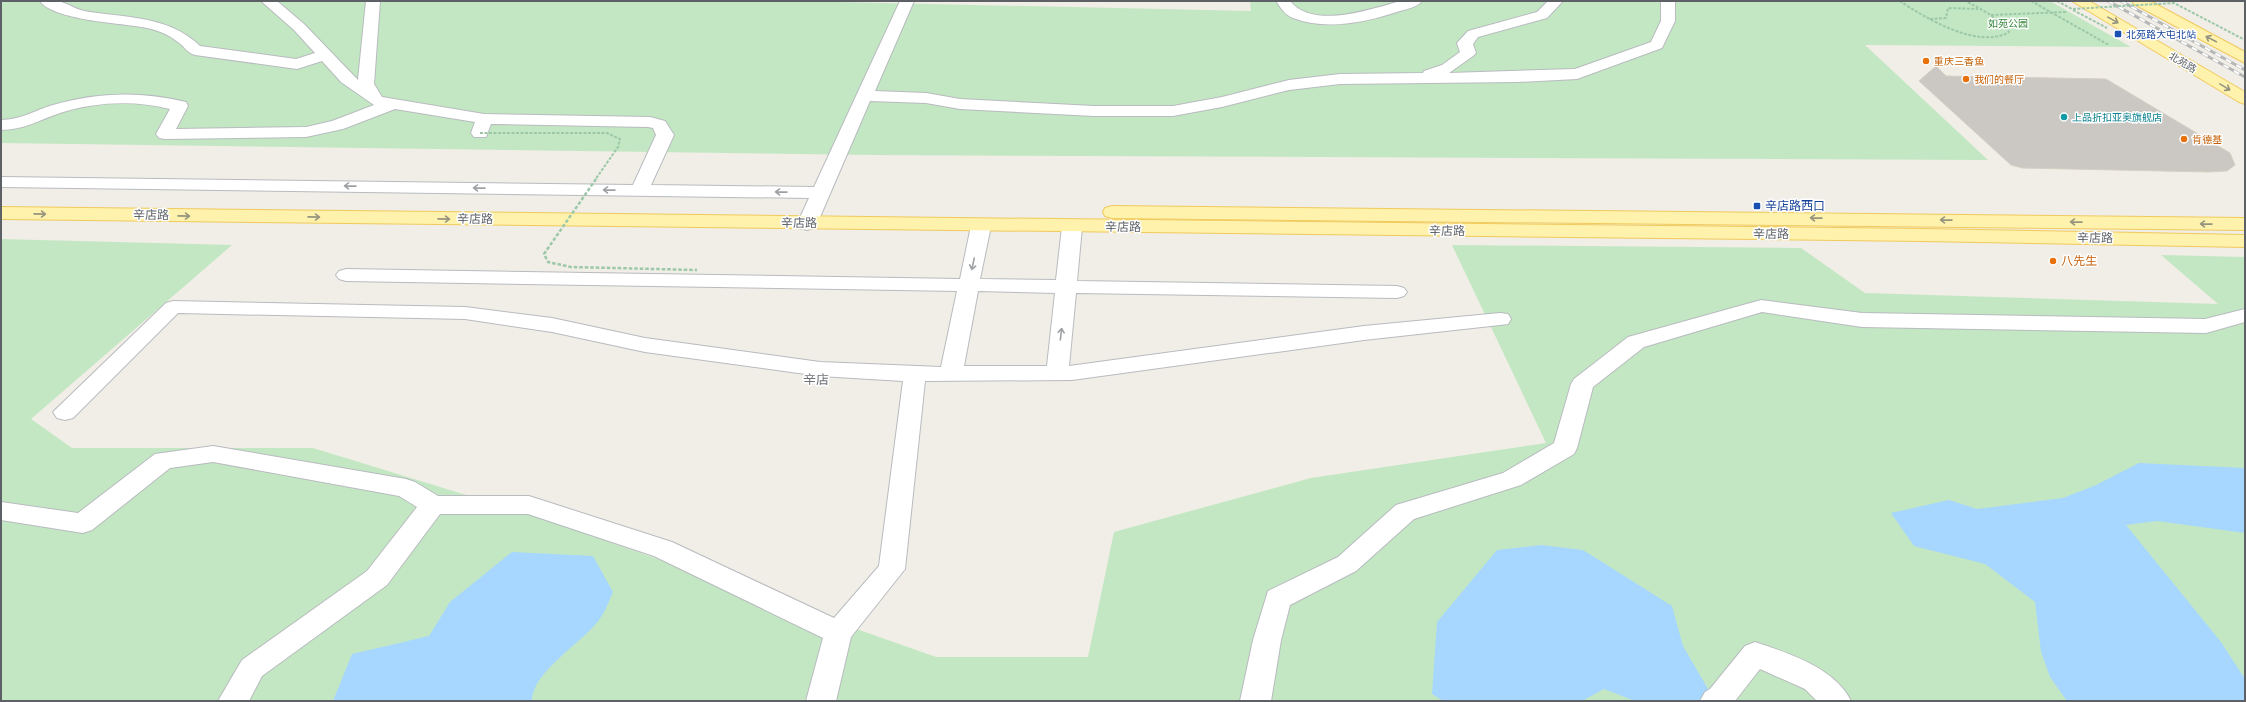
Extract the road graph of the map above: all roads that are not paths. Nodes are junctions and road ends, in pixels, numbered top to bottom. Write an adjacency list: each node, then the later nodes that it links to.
1 (48, 1): 11 (street)
2 (268, 1): 11 (street)
3 (372, 1): 16 (street)
4 (907, 1): 14 (street)
5 (1282, 1): 6 (street)
6 (1415, 1)
7 (1556, 1): 13 (street)
8 (1668, 1): 13 (street)
9 (2139, 1): 12 (main road, one-way to 9)
10 (2076, 5): 15 (main road, 北苑路, one-way to 15)
11 (324, 55): 16 (street)
12 (2245, 58)
13 (1422, 78): 14 (street)
14 (864, 96): 21 (street)
15 (2245, 99)
16 (385, 102): 17 (street); 19 (street)
17 (1, 126)
18 (1, 182): 19 (street, one-way to 18)
19 (640, 190): 21 (street, one-way to 19)
20 (1, 200): 21 (main road, 辛店路)
21 (814, 209): 22 (main road, 辛店路, one-way to 21); 23 (main road, 辛店路, one-way to 21); 24 (main road, 辛店路)
22 (1, 213)
23 (2245, 224)
24 (981, 226): 25 (main road, 辛店路); 28 (street, one-way to 28)
25 (1072, 227): 26 (main road, 辛店路); 29 (street)
26 (2245, 241)
27 (346, 275): 28 (street)
28 (968, 285): 29 (street); 35 (street)
29 (1067, 287): 30 (street); 33 (street, one-way to 29)
30 (1397, 292)
31 (2245, 315): 43 (street)
32 (1500, 319): 33 (street)
33 (1057, 373): 35 (street)
34 (915, 374): 35 (street); 36 (street); 39 (street)
35 (951, 374)
36 (65, 412)
37 (433, 505): 38 (street); 39 (street); 41 (street)
38 (1, 511)
39 (838, 633): 42 (street)
40 (1718, 699): 44 (street)
41 (233, 701)
42 (821, 701)
43 (1255, 701)
44 (1836, 701)

